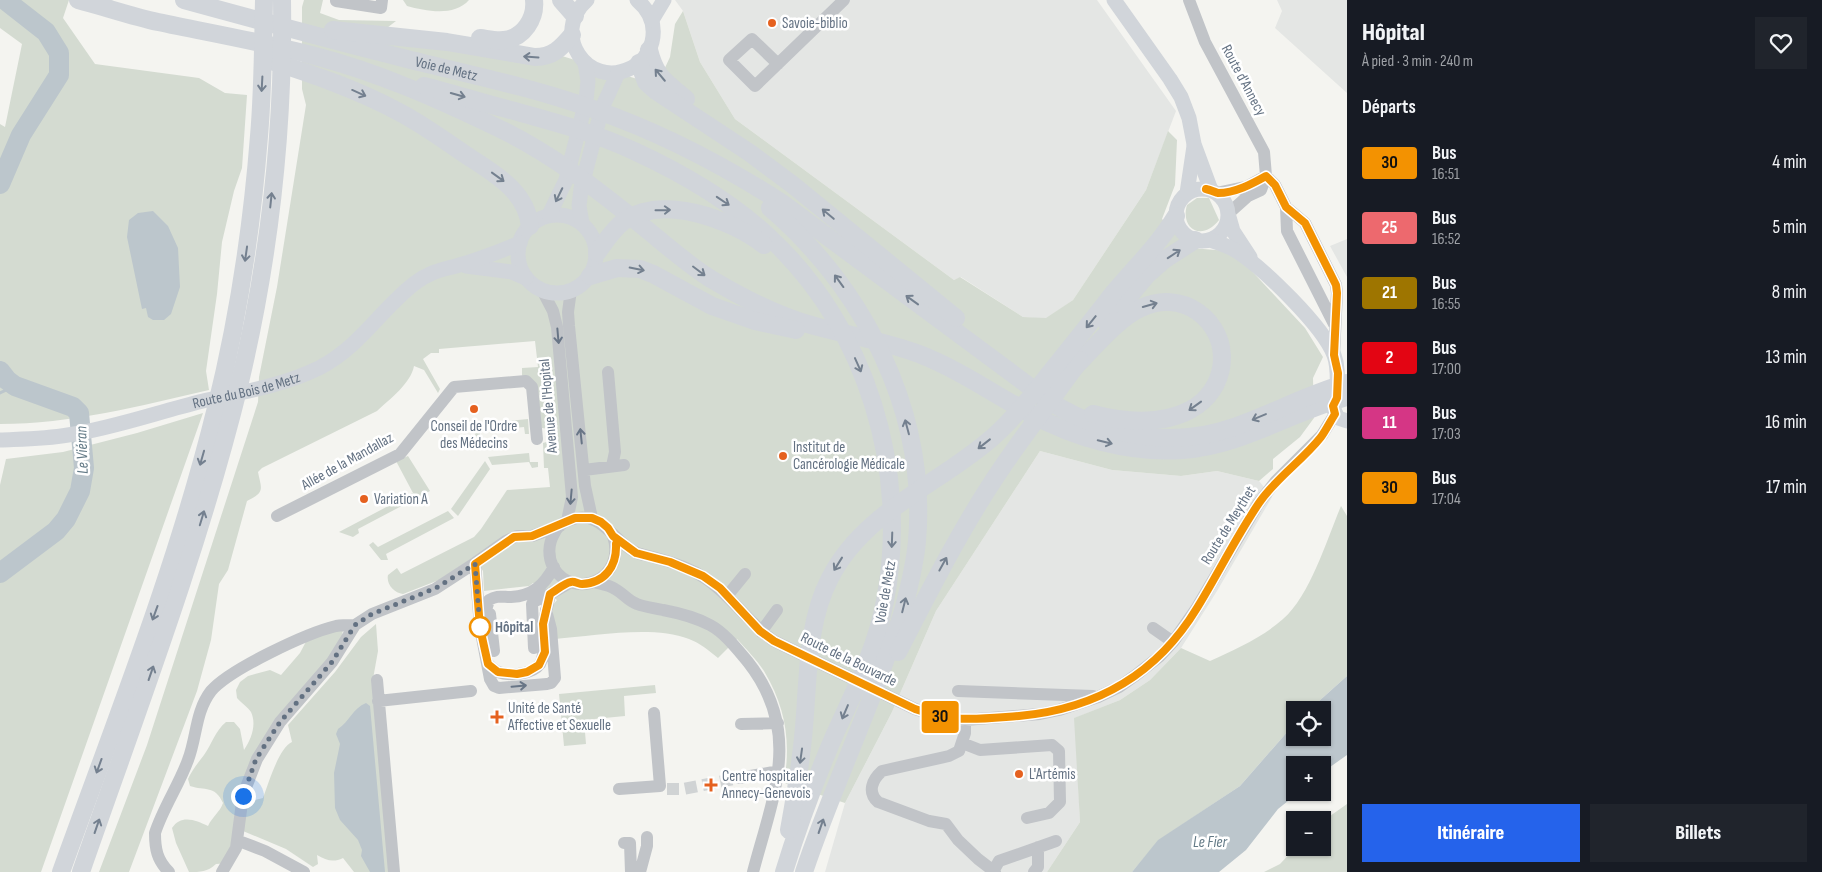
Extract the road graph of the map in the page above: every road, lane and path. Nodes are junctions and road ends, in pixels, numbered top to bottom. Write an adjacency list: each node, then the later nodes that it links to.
1 (78, 0): 21 (highway, Voie de Metz)
2 (184, 0): 18 (highway)
3 (264, 0): 109 (highway, one-way to 109)
4 (282, 0): 27 (highway)
5 (291, 0): 27 (highway)
6 (382, 0): 15 (street)
7 (534, 0): 19 (highway)
8 (561, 0): 16 (highway)
9 (587, 0): 16 (main road)
10 (638, 0): 17 (main road)
11 (664, 0): 17 (main road)
12 (844, 0): 24 (street)
13 (1114, 0): 28 (main road)
14 (1189, 0): 30 (street, Route d'Annecy)
15 (336, 1)
16 (575, 16): 20 (main road)
17 (652, 20): 22 (main road)
18 (313, 31): 19 (highway); 29 (highway, Voie de Metz)
19 (378, 35): 20 (highway, one-way to 19)
20 (572, 35): 23 (main road)
21 (235, 43): 25 (highway, Voie de Metz); 38 (highway, one-way to 38)
22 (644, 56): 26 (main road); 52 (highway, one-way to 22)
23 (585, 63): 26 (main road); 34 (main road, one-way to 34)
24 (778, 64)
25 (351, 66): 48 (highway, one-way to 48); 50 (highway, Voie de Metz, one-way to 50)
26 (618, 73): 37 (main road)
27 (279, 122): 110 (highway, one-way to 27)
28 (1194, 144): 31 (main road); 32 (main road)
29 (702, 157): 52 (highway, one-way to 29); 94 (highway, one-way to 29)
30 (1266, 176): 31 (street); 33 (street); 35 (street)
31 (1214, 191): 32 (main road); 35 (main road)
32 (1187, 193): 36 (main road)
33 (1286, 207): 49 (street); 49 (street)
34 (549, 215): 37 (main road); 38 (main road)
35 (1229, 215): 39 (main road); 43 (main road)
36 (1176, 216): 39 (main road); 118 (highway, one-way to 118)
37 (582, 223): 41 (main road)
38 (530, 226): 40 (main road)
39 (1202, 240): 43 (main road); 53 (highway, one-way to 39)
40 (520, 243): 42 (main road, Route du Bois de Metz); 45 (main road)
41 (597, 253): 44 (main road); 48 (highway, one-way to 48)
42 (459, 265): 45 (main road, Route du Bois de Metz); 61 (main road, Route du Bois de Metz)
43 (1257, 266): 51 (main road)
44 (590, 276): 47 (main road); 50 (highway, one-way to 50)
45 (526, 278): 46 (main road)
46 (542, 290): 47 (main road); 65 (street, Avenue de l'Hopital, one-way to 65)
47 (571, 290): 62 (street, Avenue de l'Hopital, one-way to 47)
48 (826, 307): 118 (highway, Voie de Metz, one-way to 118)
49 (1335, 327): 51 (street)
50 (816, 330): 58 (highway)
51 (1334, 355): 55 (main road)
52 (1011, 367): 58 (highway)
53 (1073, 369): 58 (highway, one-way to 58); 94 (highway, one-way to 53)
54 (608, 372): 62 (street)
55 (1342, 378): 56 (main road); 57 (highway)
56 (1344, 395): 57 (highway); 59 (main road)
57 (1303, 405): 58 (highway)
58 (1067, 415)
59 (1343, 419): 84 (street, Route de Meythet)
60 (537, 438): 63 (street, Allée de la Mandallaz)
61 (0, 440)
62 (584, 470): 64 (street, Avenue de l'Hopital)
63 (277, 516)
64 (592, 518): 65 (street); 67 (street)
65 (564, 523): 66 (street); 69 (street)
66 (532, 536): 69 (street); 70 (street)
67 (613, 536): 68 (street, Route de la Bouvarde); 71 (street)
68 (636, 553): 71 (street); 77 (street, Route de la Bouvarde)
69 (552, 563): 73 (street); 78 (street)
70 (475, 564): 81 (street); 87 (street)
71 (613, 564): 74 (street); 75 (street)
72 (745, 574): 77 (street)
73 (571, 582): 74 (street); 76 (street)
74 (594, 582): 75 (street)
75 (616, 589): 96 (street)
76 (550, 594): 79 (street); 85 (street)
77 (727, 596): 83 (street, Route de la Bouvarde)
78 (512, 597): 86 (street); 87 (street)
79 (546, 610): 87 (street); 87 (street, one-way to 79)
80 (778, 610): 83 (street)
81 (355, 625): 104 (street); 111 (street)
82 (1153, 628): 84 (street)
83 (761, 632): 95 (street, Route de la Bouvarde)
84 (1173, 642): 91 (street, Route de la Bouvarde)
85 (534, 648)
86 (494, 651)
87 (488, 664)
88 (376, 680): 92 (street)
89 (471, 692): 92 (street)
90 (958, 692): 91 (street)
91 (1098, 696): 95 (street, Route de la Bouvarde)
92 (378, 701): 114 (street)
93 (654, 713): 101 (street)
94 (866, 717): 119 (highway, one-way to 94)
95 (965, 720): 98 (street)
96 (778, 723): 97 (street); 99 (street)
97 (741, 724)
98 (962, 743): 102 (street); 108 (street)
99 (779, 771): 100 (street); 117 (street)
100 (739, 778)
101 (619, 789)
102 (1027, 818)
103 (647, 836): 116 (street)
104 (238, 841): 112 (street); 113 (street)
105 (1056, 841): 107 (street)
106 (624, 843): 115 (street)
107 (1038, 847): 108 (street); 120 (street)
108 (994, 871)
109 (61, 872)
110 (81, 872)
111 (169, 872)
112 (222, 872)
113 (304, 872)
114 (394, 872)
115 (631, 872)
116 (640, 872)
117 (753, 872)
118 (783, 872)
119 (804, 872)
120 (1034, 872)

